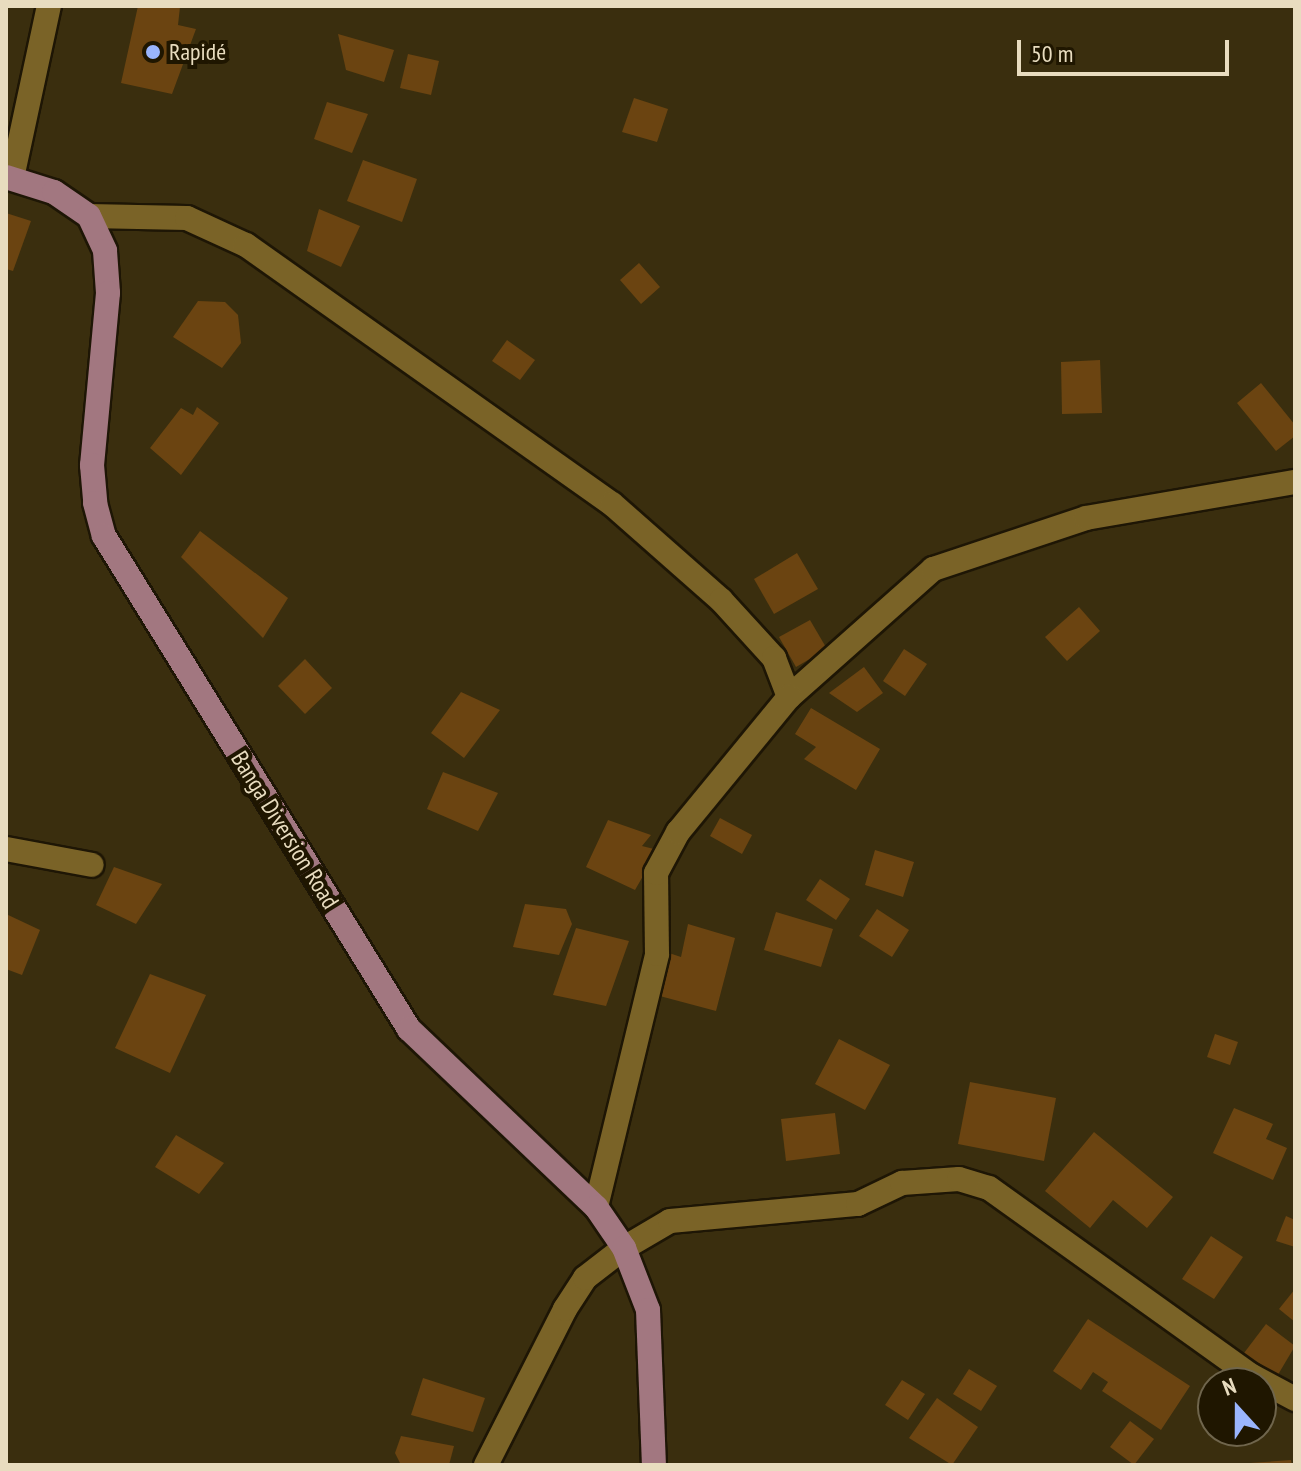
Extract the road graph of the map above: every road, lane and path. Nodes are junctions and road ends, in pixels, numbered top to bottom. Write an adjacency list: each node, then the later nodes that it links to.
1 (49, 6): 2 (street)
2 (9, 178): 3 (main road)
3 (89, 216): 5 (street); 8 (main road, Banga Diversion Road)
4 (1295, 482): 5 (street)
5 (789, 697): 8 (street)
6 (6, 849): 7 (street)
7 (92, 865)
8 (596, 1207): 9 (main road, Banga Diversion Road)
9 (624, 1248): 10 (street); 11 (street); 12 (main road, Banga Diversion Road)
10 (1295, 1399)
11 (486, 1465)
12 (654, 1465)

